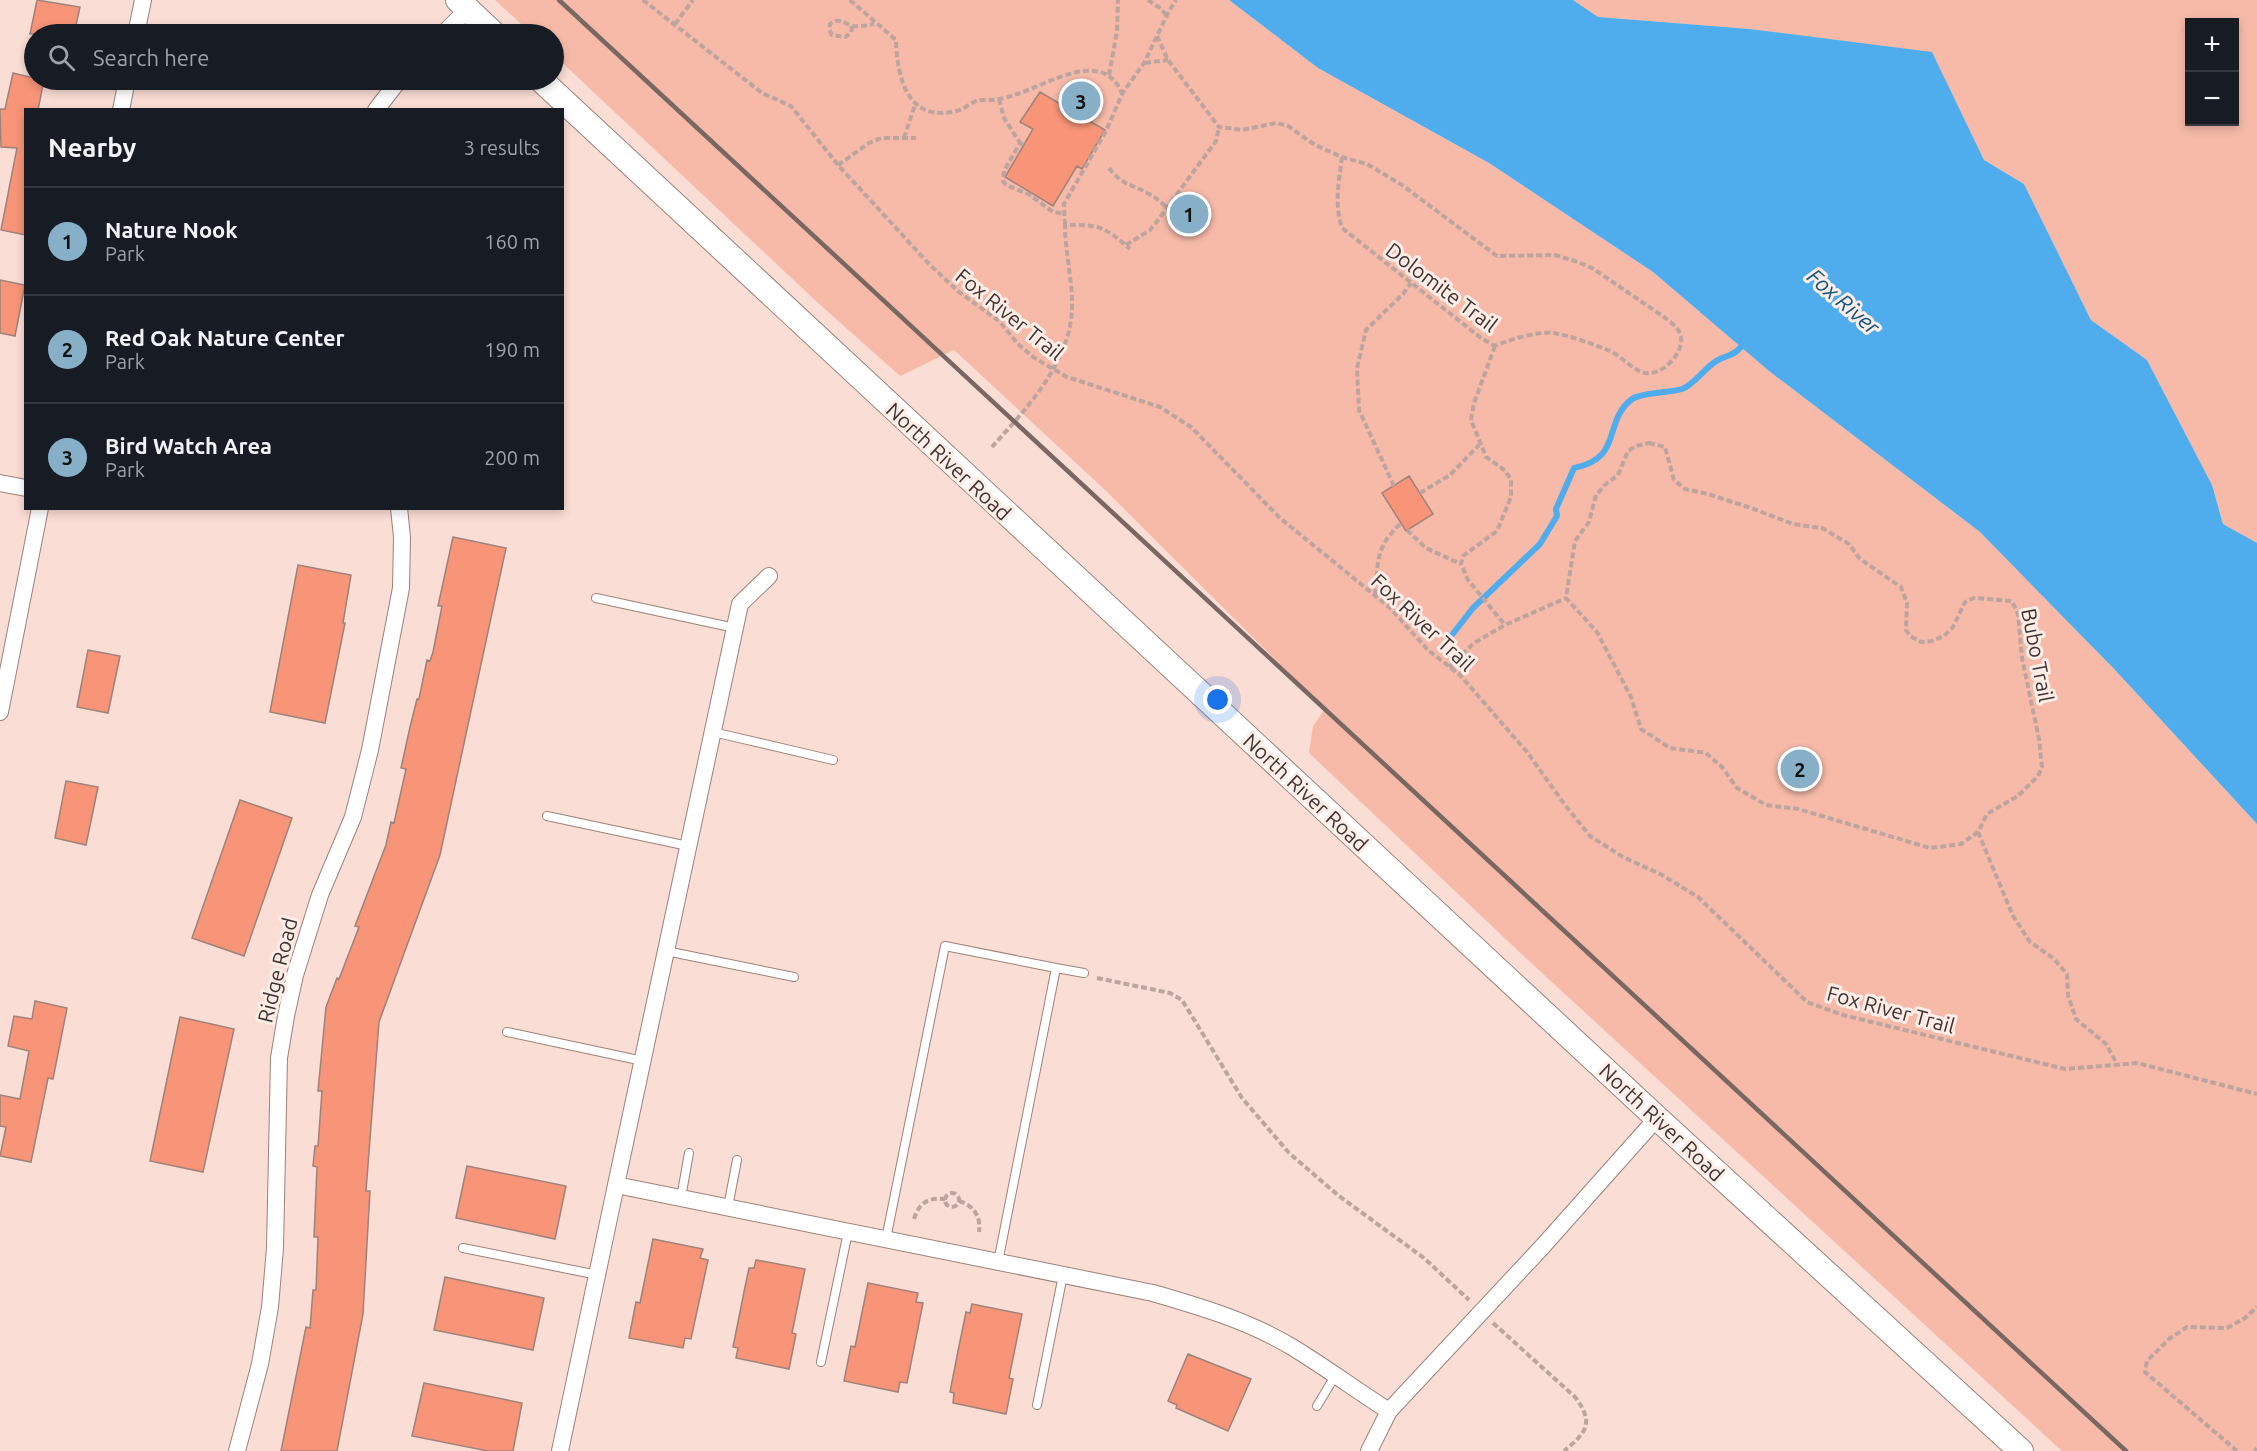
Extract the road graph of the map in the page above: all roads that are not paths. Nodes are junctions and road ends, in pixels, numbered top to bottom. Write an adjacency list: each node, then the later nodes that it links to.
1 (144, 0): 3 (street)
2 (463, 5): 4 (street); 5 (main road)
3 (138, 24)
4 (450, 24)
5 (483, 24)
6 (125, 90): 9 (street)
7 (391, 90): 10 (street)
8 (552, 90): 29 (main road, North River Road)
9 (121, 108)
10 (378, 108)
11 (0, 483): 12 (street)
12 (24, 488)
13 (40, 510): 18 (street)
14 (399, 510): 46 (street, Ridge Road)
15 (769, 576): 17 (street)
16 (596, 598): 17 (lane)
17 (735, 628): 19 (street)
18 (0, 712)
19 (713, 732): 20 (lane); 22 (street)
20 (833, 760)
21 (547, 816): 22 (lane)
22 (688, 846): 23 (street)
23 (666, 951): 26 (lane); 28 (street)
24 (1056, 968): 25 (lane); 36 (lane); 38 (lane)
25 (1084, 973)
26 (794, 977)
27 (507, 1032): 28 (lane)
28 (643, 1061): 32 (street)
29 (1657, 1118): 45 (street); 49 (main road, North River Road)
30 (689, 1153): 33 (lane)
31 (737, 1160): 34 (lane)
32 (616, 1185): 33 (street); 39 (street)
33 (681, 1198): 34 (street)
34 (728, 1207): 35 (street)
35 (848, 1232): 36 (street); 41 (lane)
36 (886, 1239): 38 (street)
37 (463, 1248): 39 (lane)
38 (998, 1262): 40 (street)
39 (598, 1275): 47 (street)
40 (1063, 1275): 42 (street); 43 (lane)
41 (821, 1362)
42 (1335, 1376): 44 (lane); 45 (street)
43 (1037, 1405)
44 (1317, 1406)
45 (1389, 1411): 48 (street)
46 (237, 1451)
47 (560, 1451)
48 (1369, 1451)
49 (2021, 1451)

